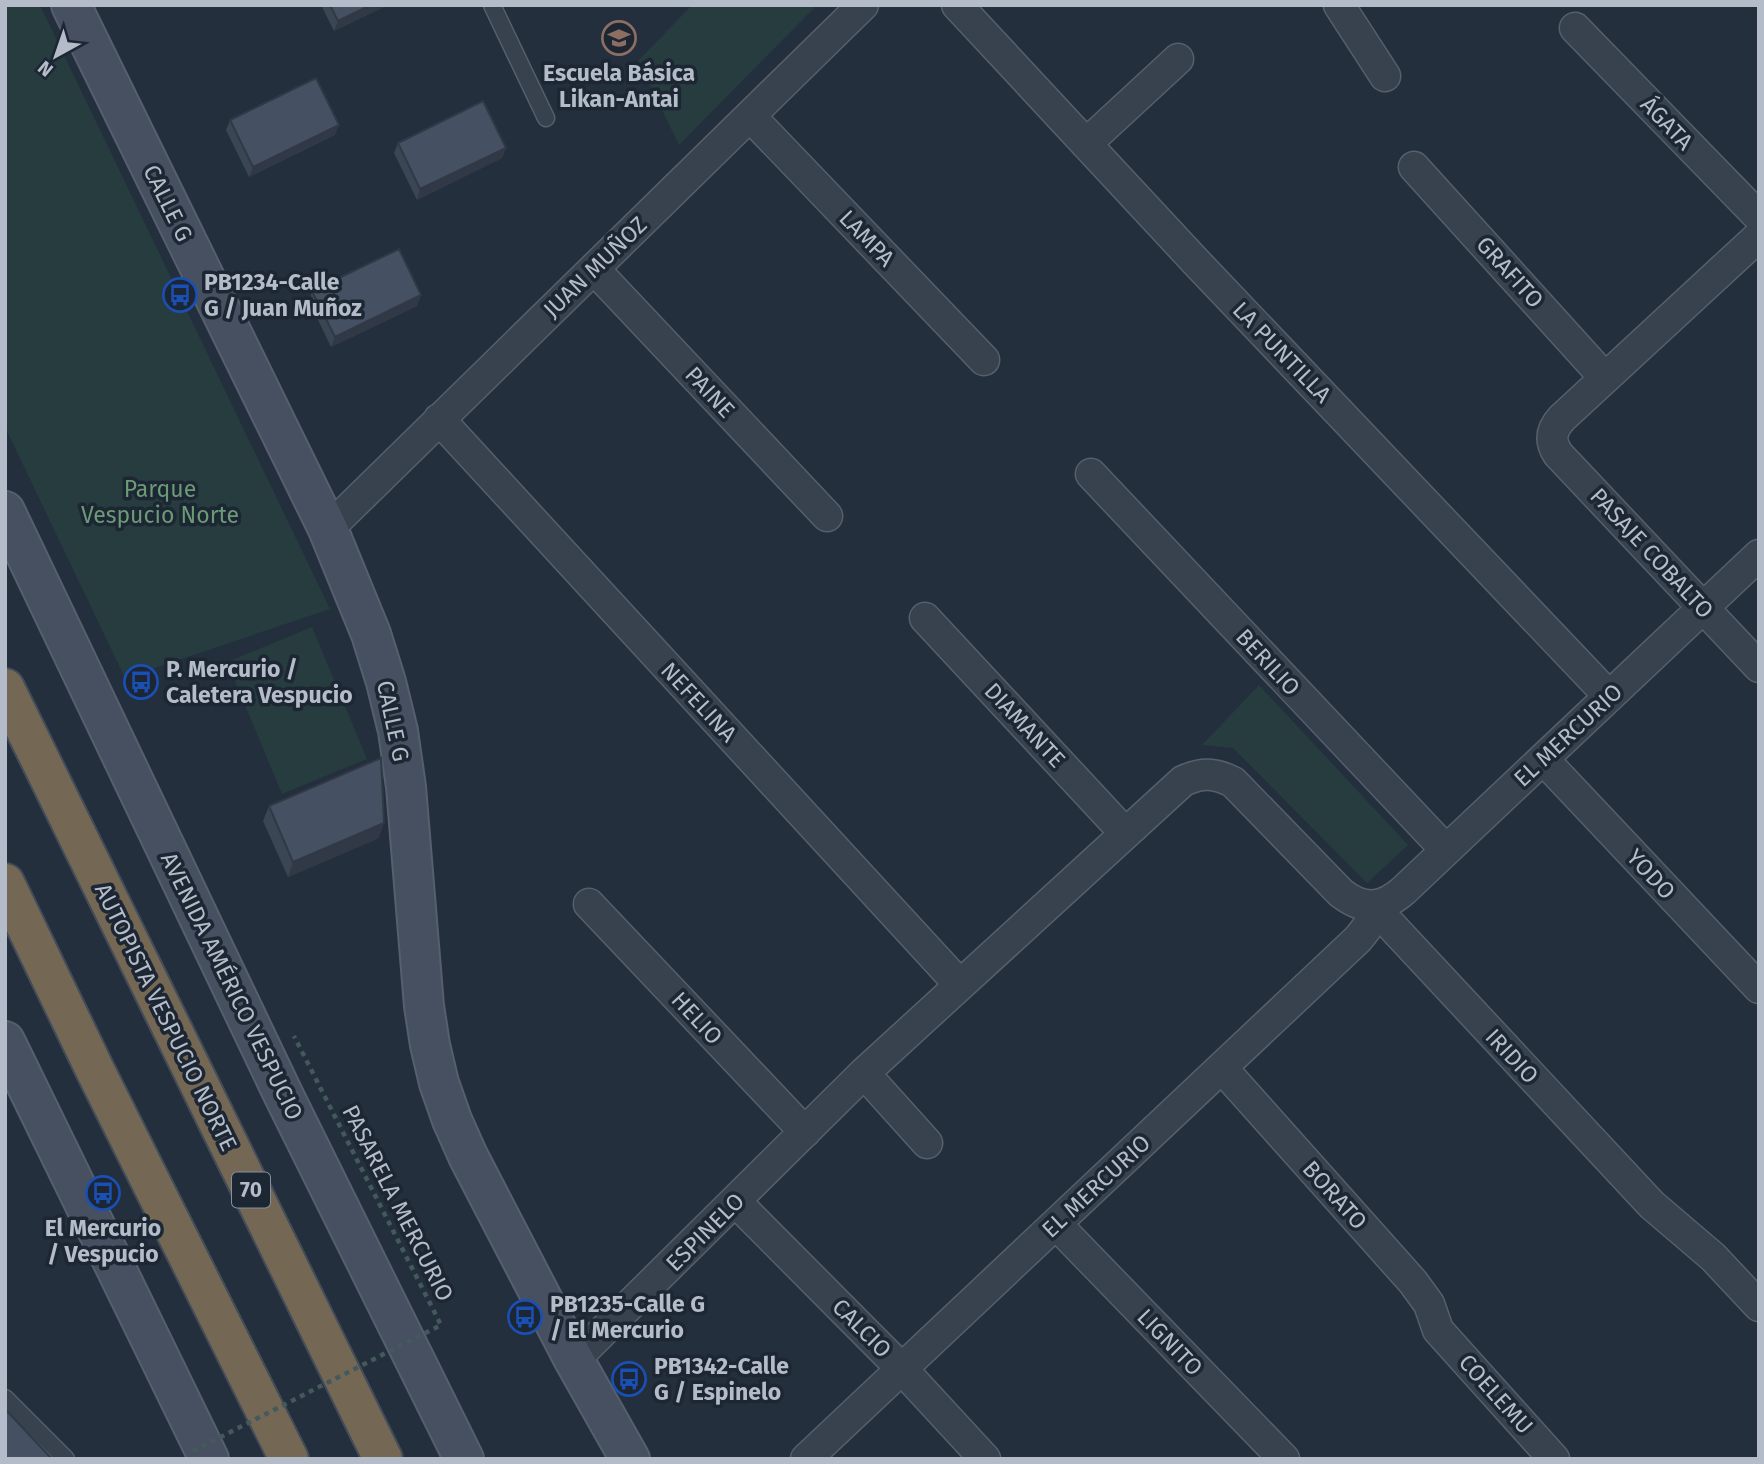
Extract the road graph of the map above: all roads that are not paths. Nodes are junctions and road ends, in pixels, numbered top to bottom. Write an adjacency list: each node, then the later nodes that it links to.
1 (71, 5): 22 (street, CALLE G)
2 (492, 5): 10 (lane)
3 (863, 5): 9 (street, JUAN MUÑOZ)
4 (957, 5): 11 (street, LA PUNTILLA)
5 (1339, 5): 8 (street)
6 (1575, 28): 13 (street, ÁGATA)
7 (1178, 59): 11 (street)
8 (1385, 76)
9 (750, 116): 15 (street, JUAN MUÑOZ); 16 (street, LAMPA)
10 (546, 118)
11 (1086, 144): 28 (street, LA PUNTILLA)
12 (1415, 167): 17 (street, GRAFITO)
13 (1759, 217)
14 (1759, 236): 17 (street)
15 (594, 269): 18 (street, JUAN MUÑOZ); 21 (street, PAINE)
16 (984, 360)
17 (1605, 378): 24 (street, PASAJE COBALTO)
18 (439, 419): 22 (street, JUAN MUÑOZ); 35 (street, NEFELINA)
19 (1091, 474): 31 (street, BERILIO)
20 (5, 511): 53 (street, AVENIDA AMÉRICO VESPUCIO)
21 (827, 516)
22 (328, 529): 46 (street, CALLE G)
23 (1759, 555): 24 (street, EL MERCURIO)
24 (1703, 607): 26 (street, PASAJE COBALTO); 28 (street, EL MERCURIO)
25 (925, 618): 30 (street, DIAMANTE)
26 (1759, 667)
27 (5, 688): 52 (highway, AUTOPISTA VESPUCIO NORTE / 70)
28 (1609, 696): 29 (street, EL MERCURIO)
29 (1543, 759): 31 (street, EL MERCURIO); 36 (street, YODO)
30 (1125, 833): 34 (street); 35 (street)
31 (1446, 850): 34 (street, EL MERCURIO)
32 (5, 883): 51 (highway)
33 (589, 904): 40 (street, HELIO)
34 (1373, 906): 38 (street, EL MERCURIO); 44 (street, IRIDIO)
35 (960, 985): 39 (street)
36 (1759, 988)
37 (5, 1041): 49 (street)
38 (1222, 1068): 43 (street, EL MERCURIO); 45 (street, BORATO)
39 (864, 1073): 40 (street); 41 (street)
40 (805, 1132): 42 (street, ESPINELO)
41 (927, 1143)
42 (736, 1201): 46 (street, ESPINELO); 47 (street, CALCIO)
43 (1056, 1224): 47 (street, EL MERCURIO); 57 (street, LIGNITO)
44 (1759, 1306)
45 (1438, 1330): 58 (street, COELEMU)
46 (574, 1360): 54 (street, CALLE G)
47 (902, 1368): 55 (street, EL MERCURIO); 56 (street, CALCIO)
48 (5, 1398): 50 (lane)
49 (201, 1455)
50 (66, 1459)
51 (289, 1459)
52 (383, 1459)
53 (464, 1459)
54 (630, 1459)
55 (806, 1459)
56 (985, 1459)
57 (1284, 1459)
58 (1554, 1459)

